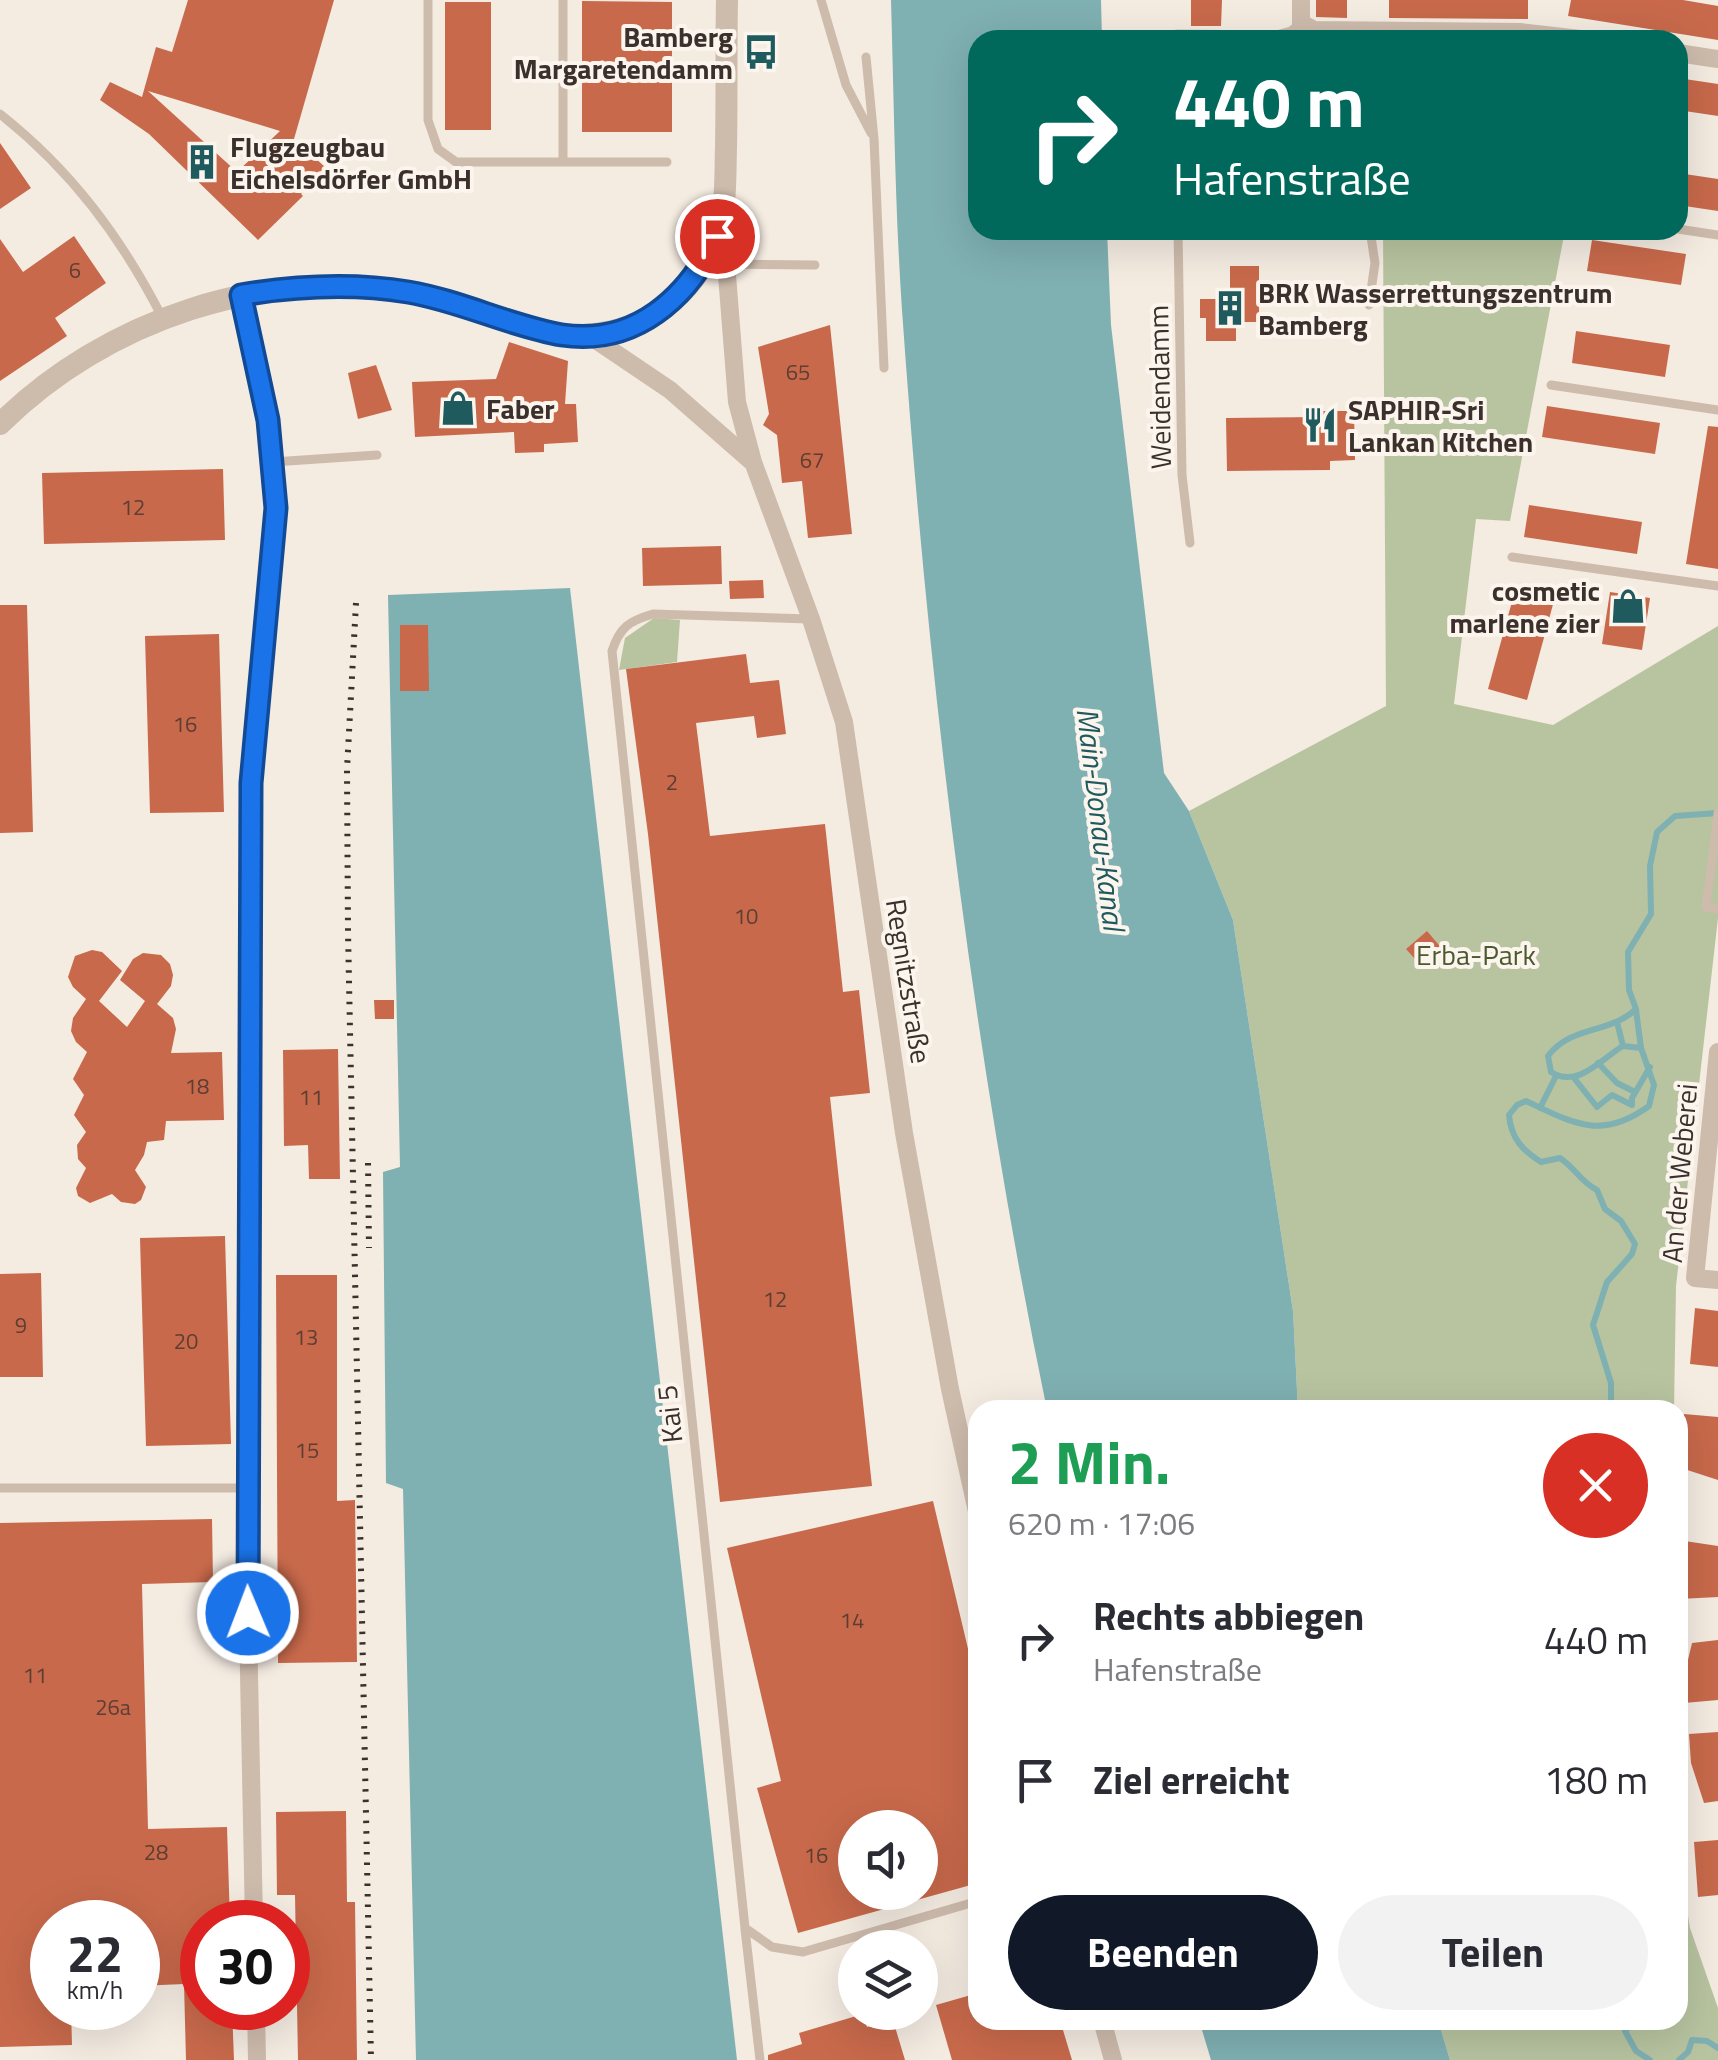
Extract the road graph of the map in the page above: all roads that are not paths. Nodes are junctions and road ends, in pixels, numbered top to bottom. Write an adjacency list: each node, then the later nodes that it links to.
1 (428, 0): 14 (lane)
2 (563, 0): 14 (lane)
3 (727, 0): 18 (street)
4 (820, 0): 13 (lane)
5 (1301, 0): 6 (street)
6 (1300, 23): 7 (lane); 8 (street)
7 (1292, 30)
8 (1314, 30)
9 (1688, 54): 11 (street)
10 (866, 57): 13 (lane)
11 (1718, 59)
12 (0, 114): 25 (lane)
13 (874, 139): 27 (lane)
14 (563, 162): 15 (lane)
15 (667, 162)
16 (1688, 230): 17 (lane)
17 (1718, 235)
18 (717, 236): 21 (street, Regnitzstraße); 26 (street)
19 (1178, 240): 34 (lane, Weidendamm)
20 (1372, 240): 24 (lane)
21 (725, 264): 22 (lane); 33 (street, Regnitzstraße)
22 (815, 266)
23 (241, 295): 25 (street); 26 (street); 32 (street)
24 (1369, 305)
25 (164, 320): 30 (street)
26 (590, 336): 33 (street, Regnitzstraße)
27 (884, 368)
28 (1551, 385): 29 (lane)
29 (1718, 410)
30 (0, 424)
31 (377, 455): 32 (lane)
32 (273, 462): 45 (street)
33 (753, 462): 37 (street, Regnitzstraße)
34 (1190, 543)
35 (1512, 557): 36 (lane)
36 (1718, 586)
37 (811, 620): 43 (street, Regnitzstraße); 48 (lane, Kai 5)
38 (1718, 813): 39 (lane)
39 (1716, 833): 40 (lane)
40 (1718, 909)
41 (1718, 1052): 42 (street, An der Weberei)
42 (1718, 1280)
43 (968, 1471)
44 (0, 1488): 45 (lane)
45 (247, 1488): 46 (street)
46 (254, 1900)
47 (968, 1904): 48 (lane)
48 (744, 1928): 52 (lane, Kai 5)
49 (256, 2030): 51 (street)
50 (1105, 2030): 53 (street)
51 (257, 2060)
52 (760, 2060)
53 (1113, 2060)

